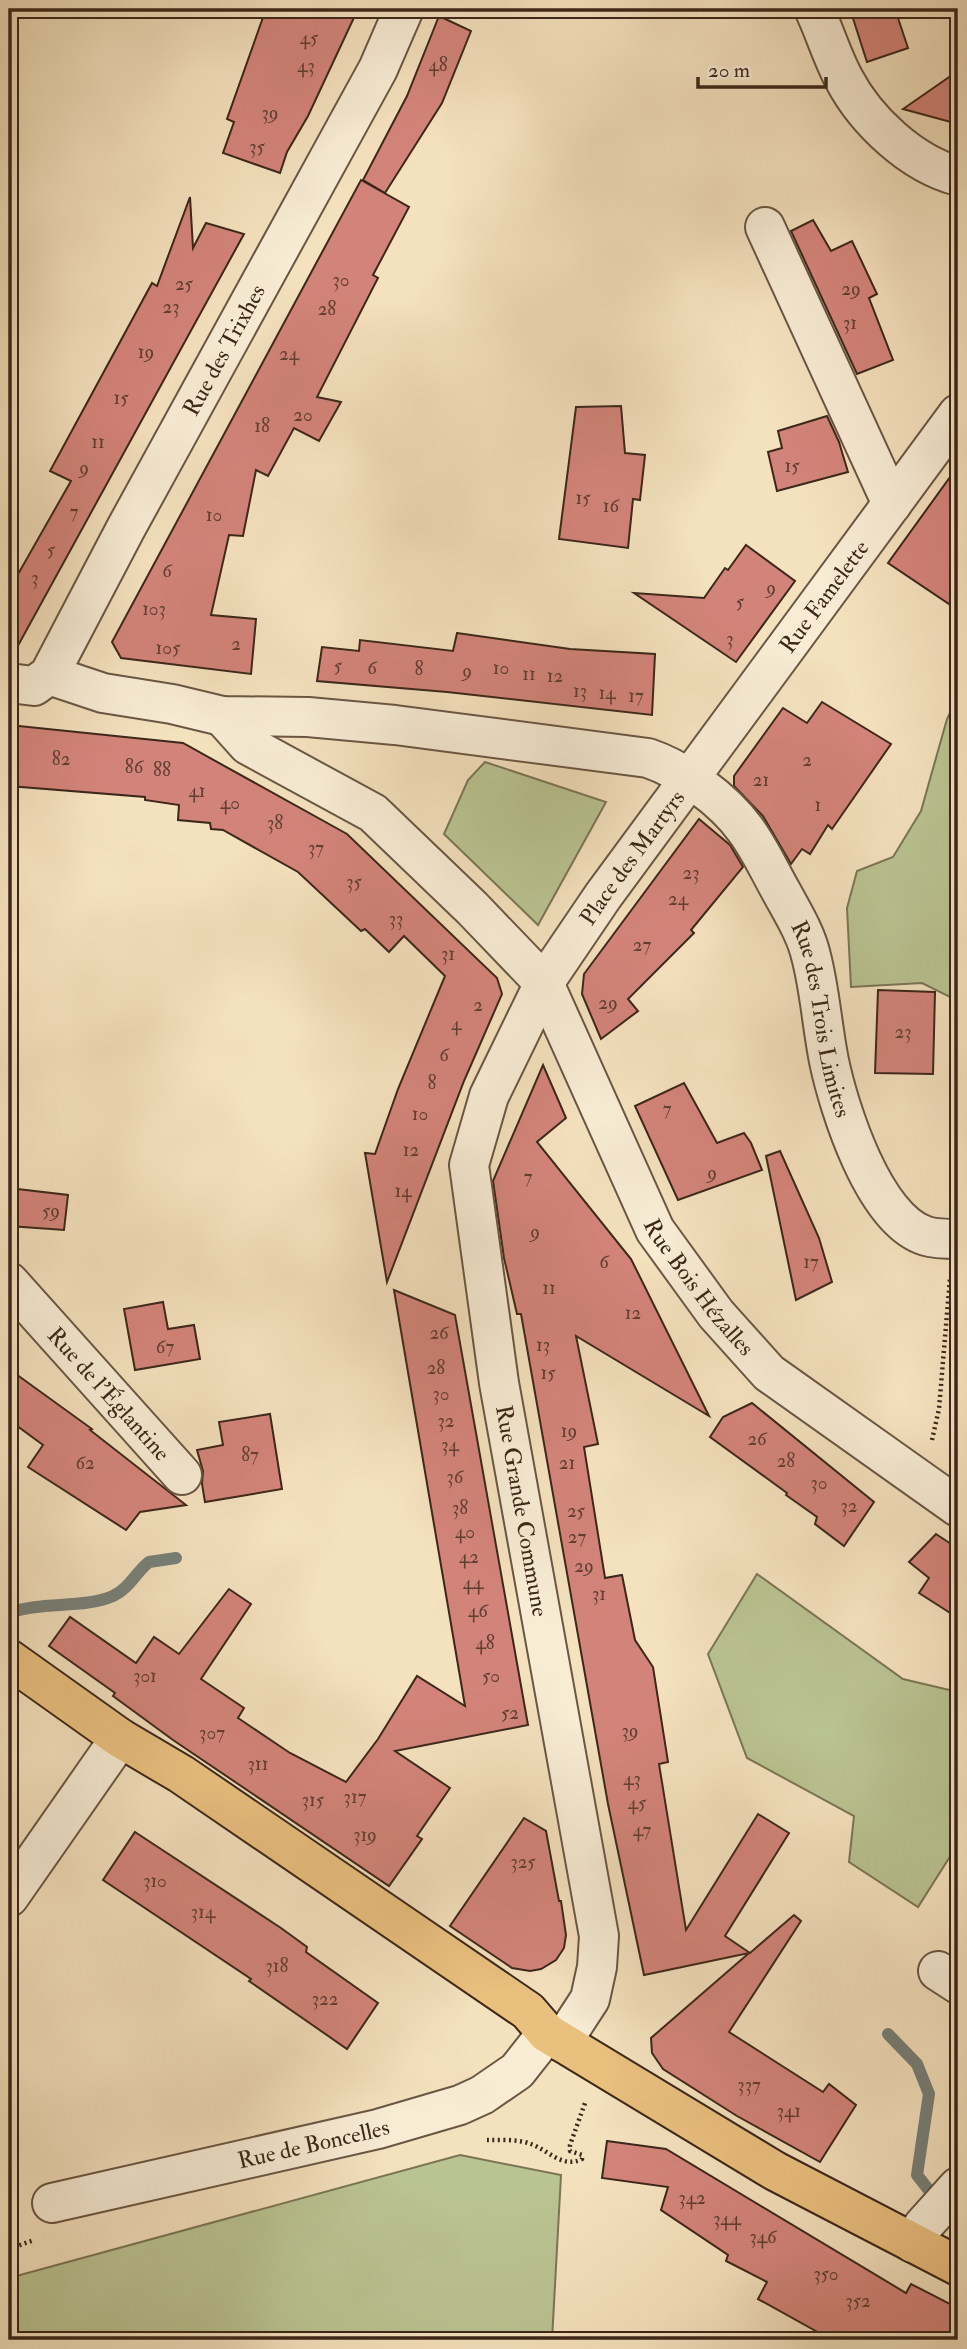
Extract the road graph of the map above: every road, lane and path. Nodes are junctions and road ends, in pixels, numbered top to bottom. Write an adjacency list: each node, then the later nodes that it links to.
1 (404, 9): 7 (street, Rue des Trixhes)
2 (814, 9): 3 (street)
3 (958, 176)
4 (765, 227): 6 (street)
5 (958, 414): 6 (street, Rue Famelette)
6 (892, 504): 9 (street, Rue Famelette)
7 (31, 681): 8 (street, Place des Martyrs)
8 (222, 716): 9 (street, Place des Martyrs); 10 (street)
9 (690, 779): 10 (street, Place des Martyrs); 11 (street, Rue des Trois Limites)
10 (544, 983): 15 (street, Rue Bois Hézalles); 19 (street, Rue Grande Commune)
11 (946, 1238): 13 (path)
12 (9, 1282): 14 (street, Rue de l'Églantine)
13 (939, 1409)
14 (182, 1475)
15 (958, 1507)
16 (9, 1659): 17 (main road)
17 (120, 1738): 18 (street); 19 (main road)
18 (9, 1897)
19 (554, 2037): 21 (street, Rue de Boncelles); 22 (main road)
20 (958, 2187): 22 (street)
21 (52, 2203)
22 (913, 2243): 23 (main road)
23 (958, 2266)

